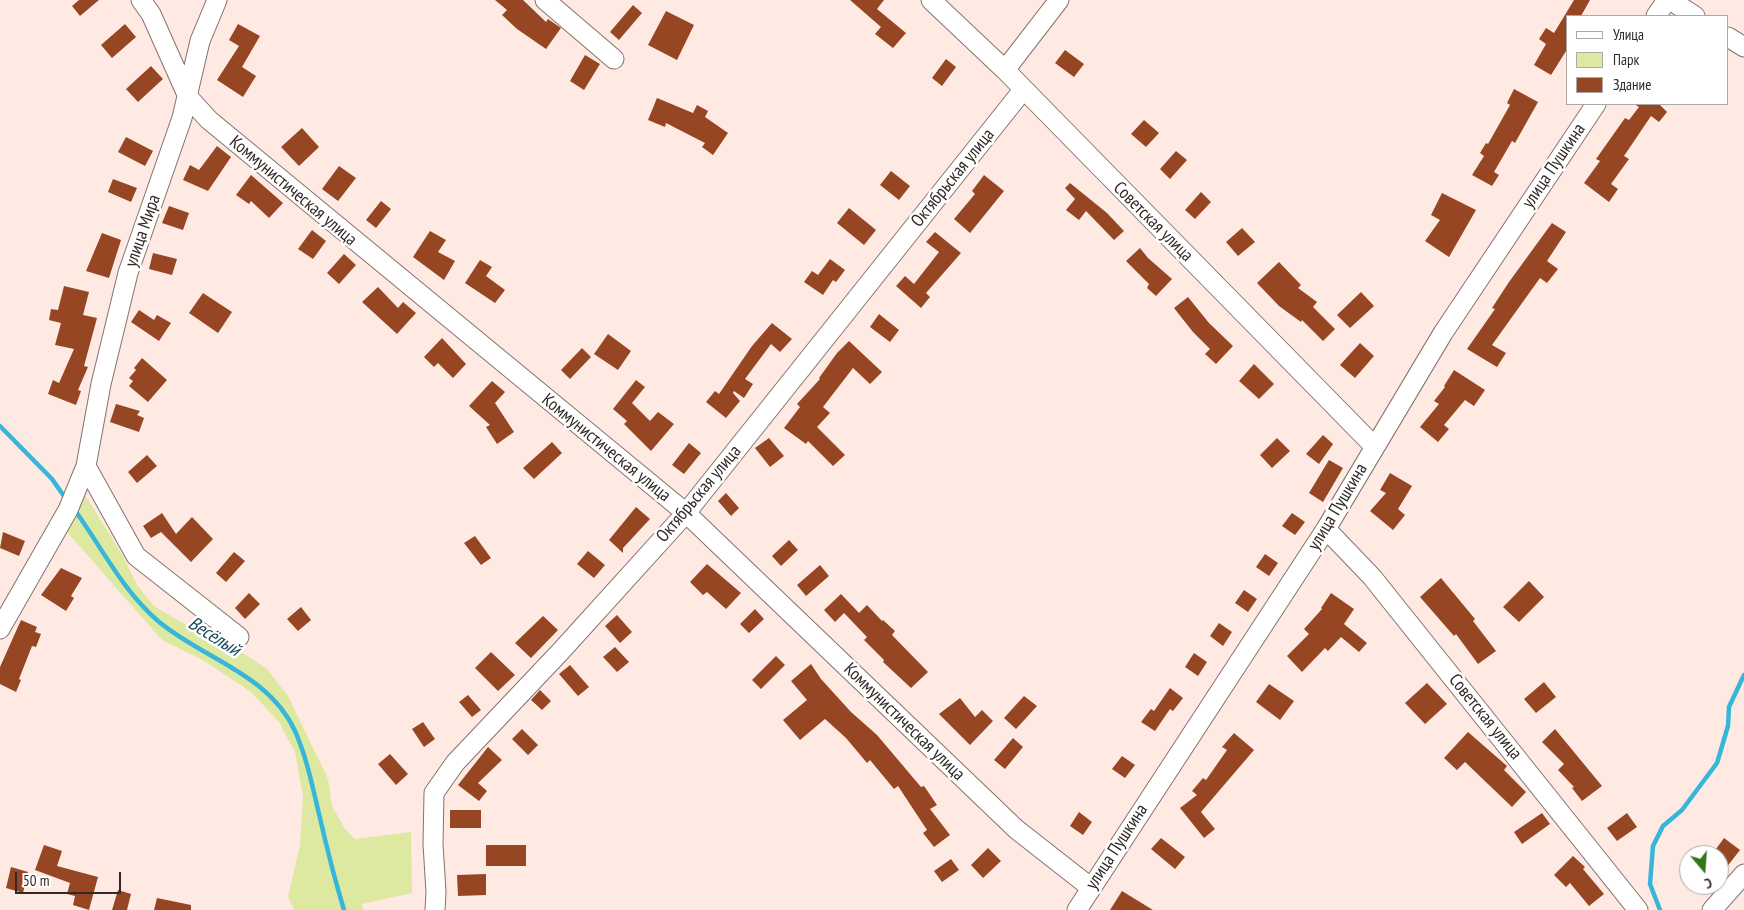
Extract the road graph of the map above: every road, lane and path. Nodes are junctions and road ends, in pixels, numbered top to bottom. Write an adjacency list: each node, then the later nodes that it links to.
1 (141, 0): 14 (street, Коммунистическая улица)
2 (217, 0): 14 (street, улица Мира)
3 (545, 0): 11 (street)
4 (931, 0): 12 (street, Советская улица)
5 (1059, 0): 12 (street)
6 (1668, 0): 7 (street); 8 (street)
7 (1657, 15)
8 (1693, 15)
9 (1729, 38): 10 (street)
10 (1744, 47)
11 (614, 59)
12 (1005, 70): 13 (street, Советская улица)
13 (1023, 90): 16 (street, Советская улица); 18 (street, Октябрьская улица)
14 (188, 97): 17 (street, улица Мира); 18 (street, Коммунистическая улица)
15 (1595, 105): 16 (street, улица Пушкина)
16 (1374, 446): 19 (street, улица Пушкина)
17 (86, 466): 20 (street, улица Мира); 21 (street)
18 (686, 513): 23 (street, Коммунистическая улица); 24 (street, Октябрьская улица)
19 (1326, 529): 23 (street, улица Пушкина); 26 (street, Советская улица)
20 (0, 629)
21 (239, 638)
22 (1744, 874): 27 (street)
23 (1090, 887): 25 (street, улица Пушкина)
24 (435, 910)
25 (1077, 910)
26 (1638, 910)
27 (1712, 910)

